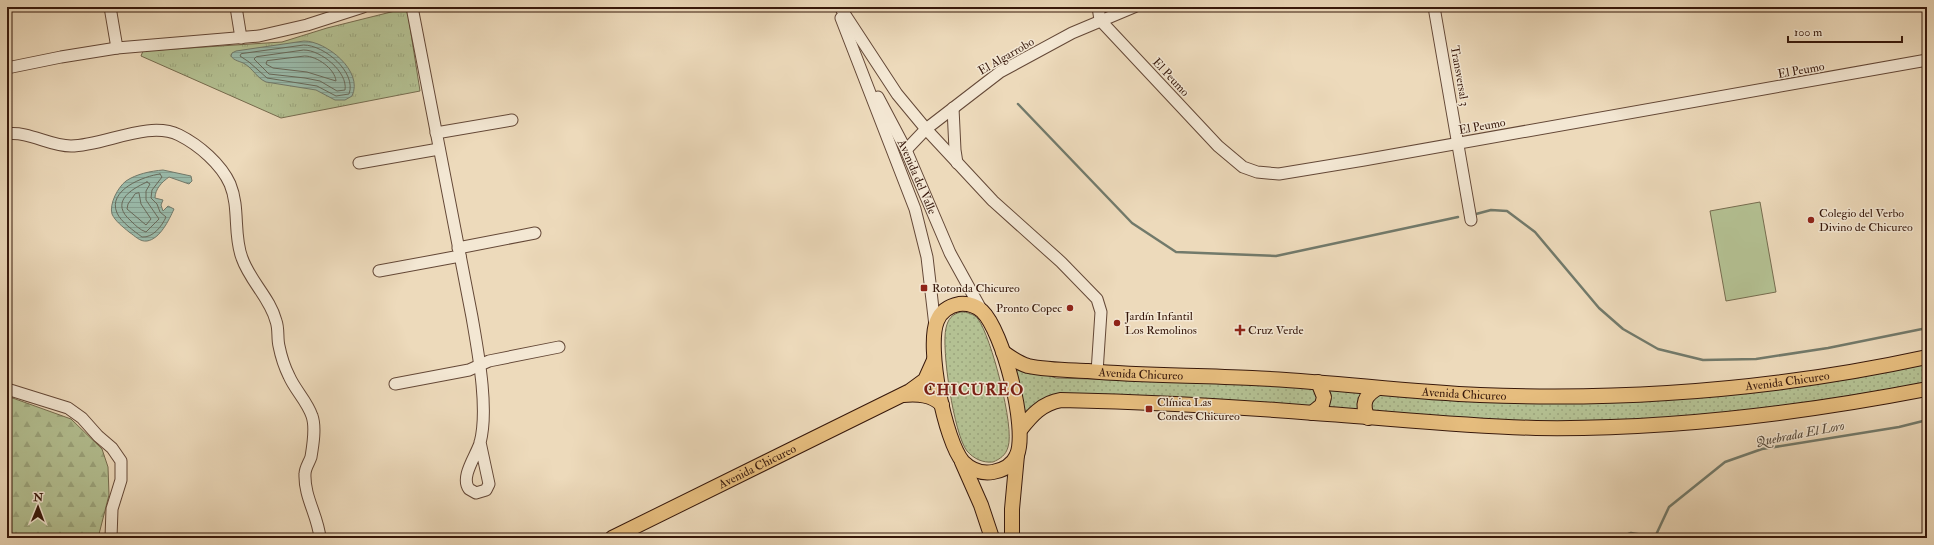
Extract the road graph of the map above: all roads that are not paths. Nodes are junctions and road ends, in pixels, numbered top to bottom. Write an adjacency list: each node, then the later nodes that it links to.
1 (110, 7): 12 (street)
2 (236, 7): 10 (street)
3 (360, 7): 10 (street)
4 (412, 7): 18 (street)
5 (839, 7): 11 (street, Avenida del Valle); 17 (street)
6 (1098, 7): 9 (street)
7 (1134, 7): 9 (street, El Algarrobo)
8 (1434, 7): 20 (street, Transversal 3)
9 (1100, 20): 15 (street, El Algarrobo); 20 (street, El Peumo)
10 (241, 38): 12 (street)
11 (851, 43): 22 (street, Avenida del Valle); 30 (street, Avenida del Valle)
12 (117, 48): 14 (street)
13 (1927, 60): 20 (street, El Peumo)
14 (7, 68)
15 (953, 108): 17 (street, El Algarrobo); 24 (street)
16 (512, 120): 18 (street)
17 (926, 129): 22 (street, El Algarrobo); 24 (street)
18 (436, 133): 21 (street)
19 (7, 134): 51 (street)
20 (1458, 143): 25 (street, Transversal 3)
21 (439, 149): 23 (street); 27 (street)
22 (906, 150): 29 (street, Avenida del Valle)
23 (359, 163)
24 (957, 163): 36 (street)
25 (1471, 220)
26 (535, 233): 27 (street)
27 (459, 252): 28 (street); 35 (street)
28 (379, 271)
29 (982, 311): 30 (main road); 32 (main road)
30 (935, 326): 33 (main road)
31 (559, 347): 35 (street)
32 (1003, 352): 36 (main road, Avenida Chicureo); 46 (main road)
33 (935, 356): 42 (main road, Avenida Chicureo); 43 (main road)
34 (1927, 357): 39 (main road, Avenida Chicureo)
35 (480, 365): 38 (street); 47 (street)
36 (1097, 372): 37 (main road, Avenida Chicureo)
37 (1318, 382): 39 (main road, Avenida Chicureo); 44 (main road)
38 (395, 384)
39 (1378, 388): 45 (main road)
40 (7, 389): 50 (street)
41 (1927, 389): 45 (main road)
42 (902, 395): 43 (main road, Avenida Chicureo); 52 (main road, Avenida Chicureo)
43 (942, 405): 49 (main road)
44 (1312, 412): 45 (main road); 46 (main road)
45 (1368, 418)
46 (1020, 430): 48 (main road)
47 (480, 442)
48 (1017, 454): 49 (main road); 54 (main road)
49 (960, 456): 53 (main road)
50 (111, 538)
51 (320, 538)
52 (612, 538)
53 (992, 538)
54 (1012, 538)

